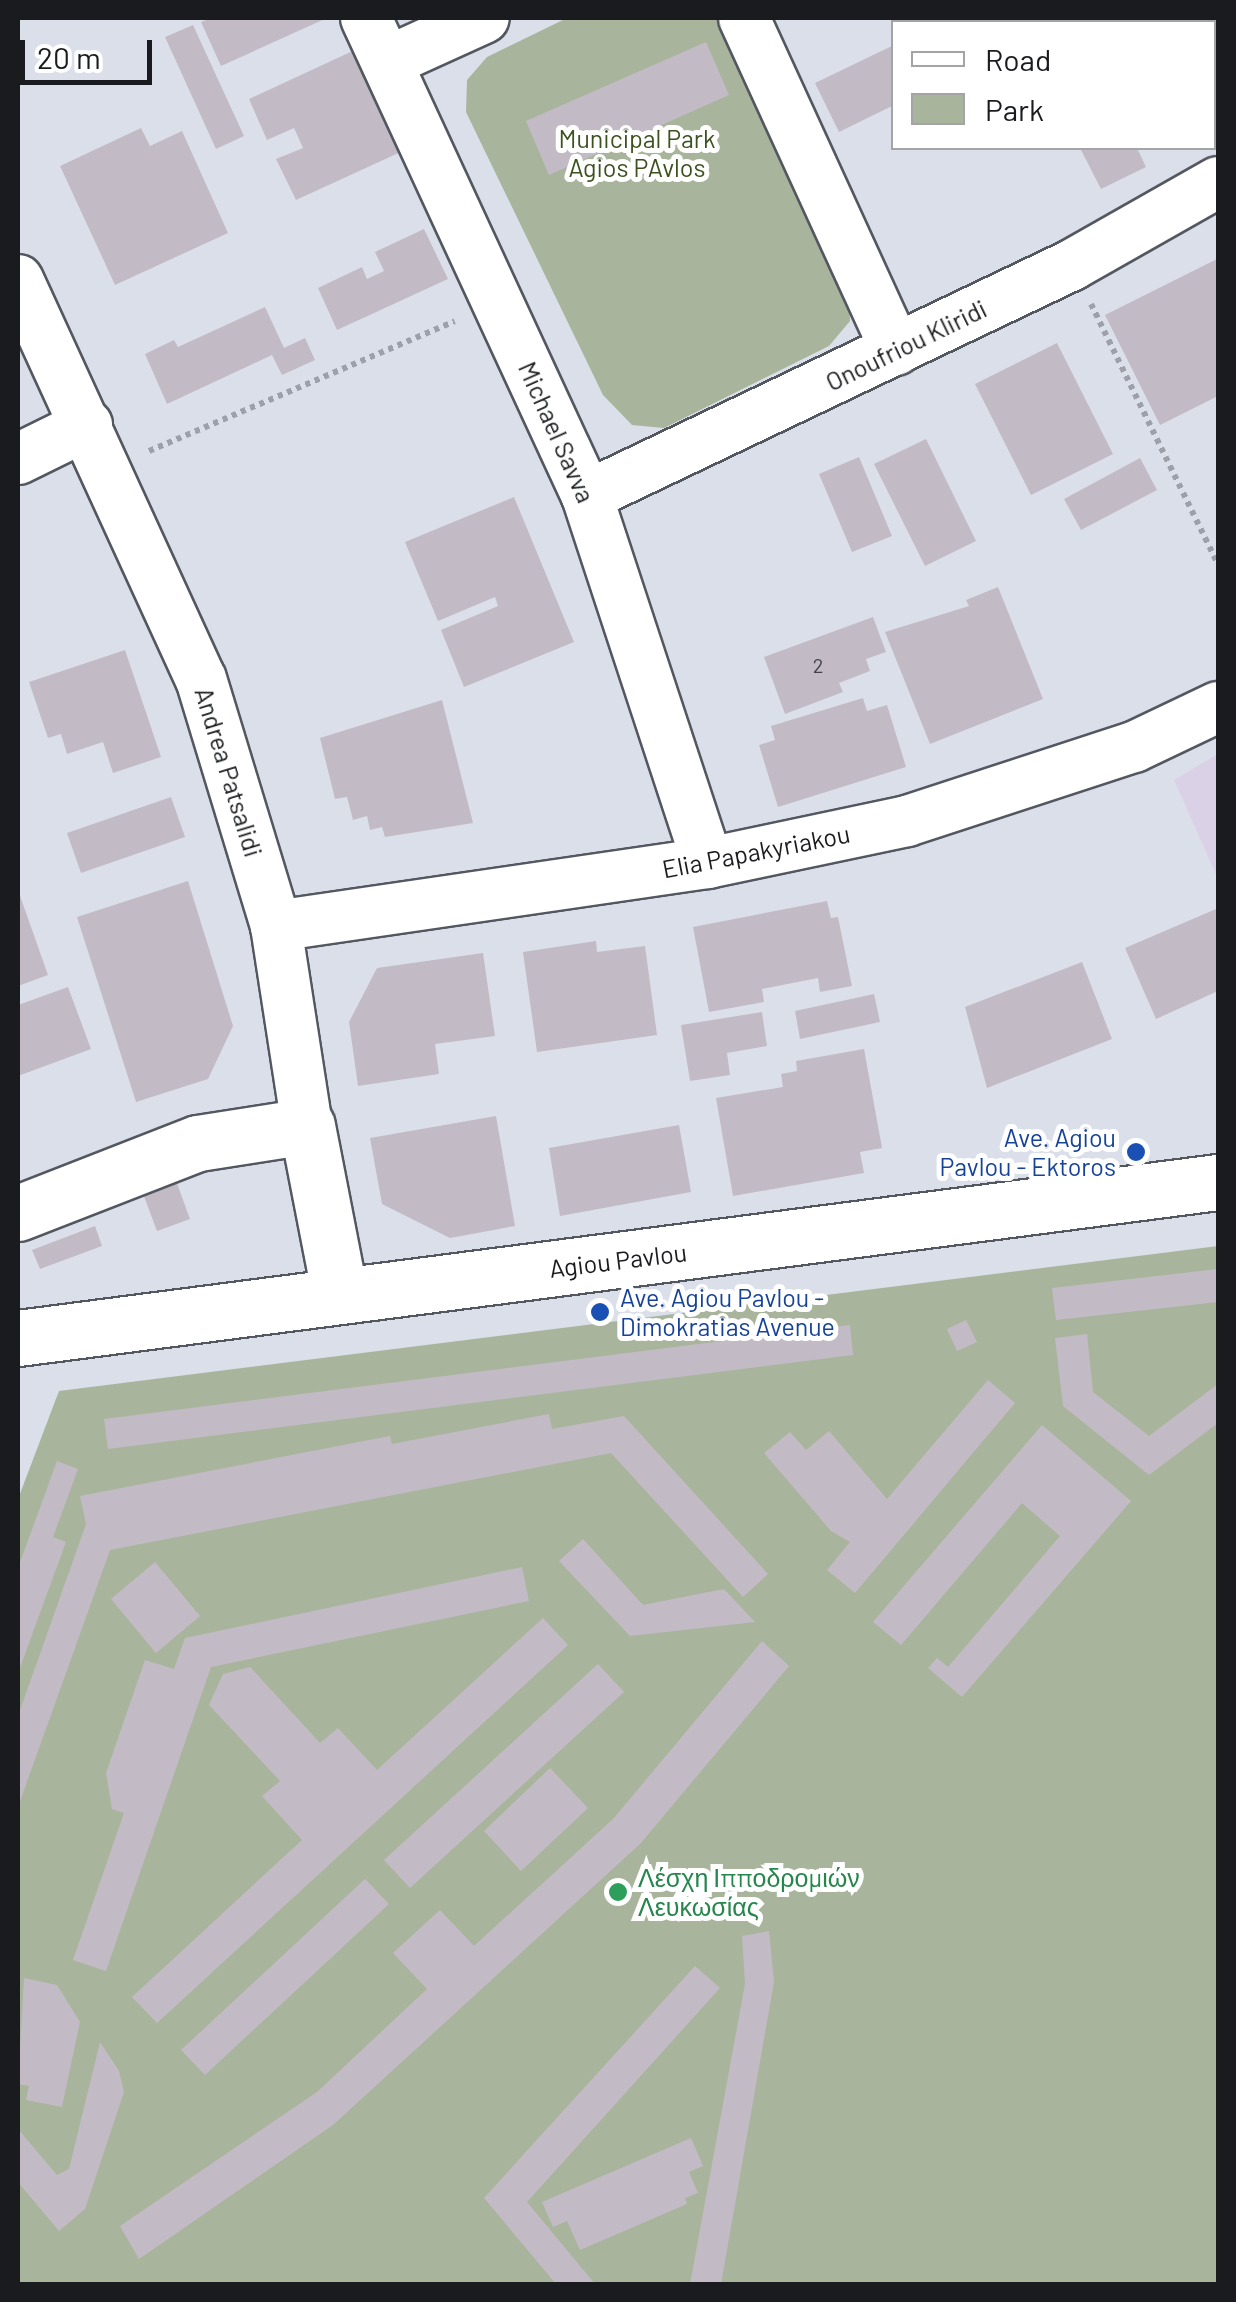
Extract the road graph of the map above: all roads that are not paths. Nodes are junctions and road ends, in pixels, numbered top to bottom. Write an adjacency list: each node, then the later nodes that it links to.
1 (366, 18): 4 (street, Michael Savva)
2 (484, 18): 4 (street)
3 (744, 18): 7 (street)
4 (389, 61): 10 (street, Michael Savva)
5 (1218, 182): 7 (street, Onoufriou Kliridi)
6 (18, 280): 8 (street, Andrea Patsalidi)
7 (896, 350): 10 (street, Onoufriou Kliridi)
8 (87, 425): 9 (street); 13 (street, Andrea Patsalidi)
9 (18, 459)
10 (588, 496): 12 (street, Michael Savva)
11 (1218, 707): 12 (street, Elia Papakyriakou)
12 (708, 863): 13 (street, Elia Papakyriakou)
13 (276, 926): 14 (street, Andrea Patsalidi)
14 (306, 1126): 16 (main road); 17 (main road, Andrea Patsalidi)
15 (1218, 1182): 17 (main road, Agiou Pavlou)
16 (18, 1213)
17 (340, 1295): 18 (main road, Agiou Pavlou)
18 (18, 1338)

